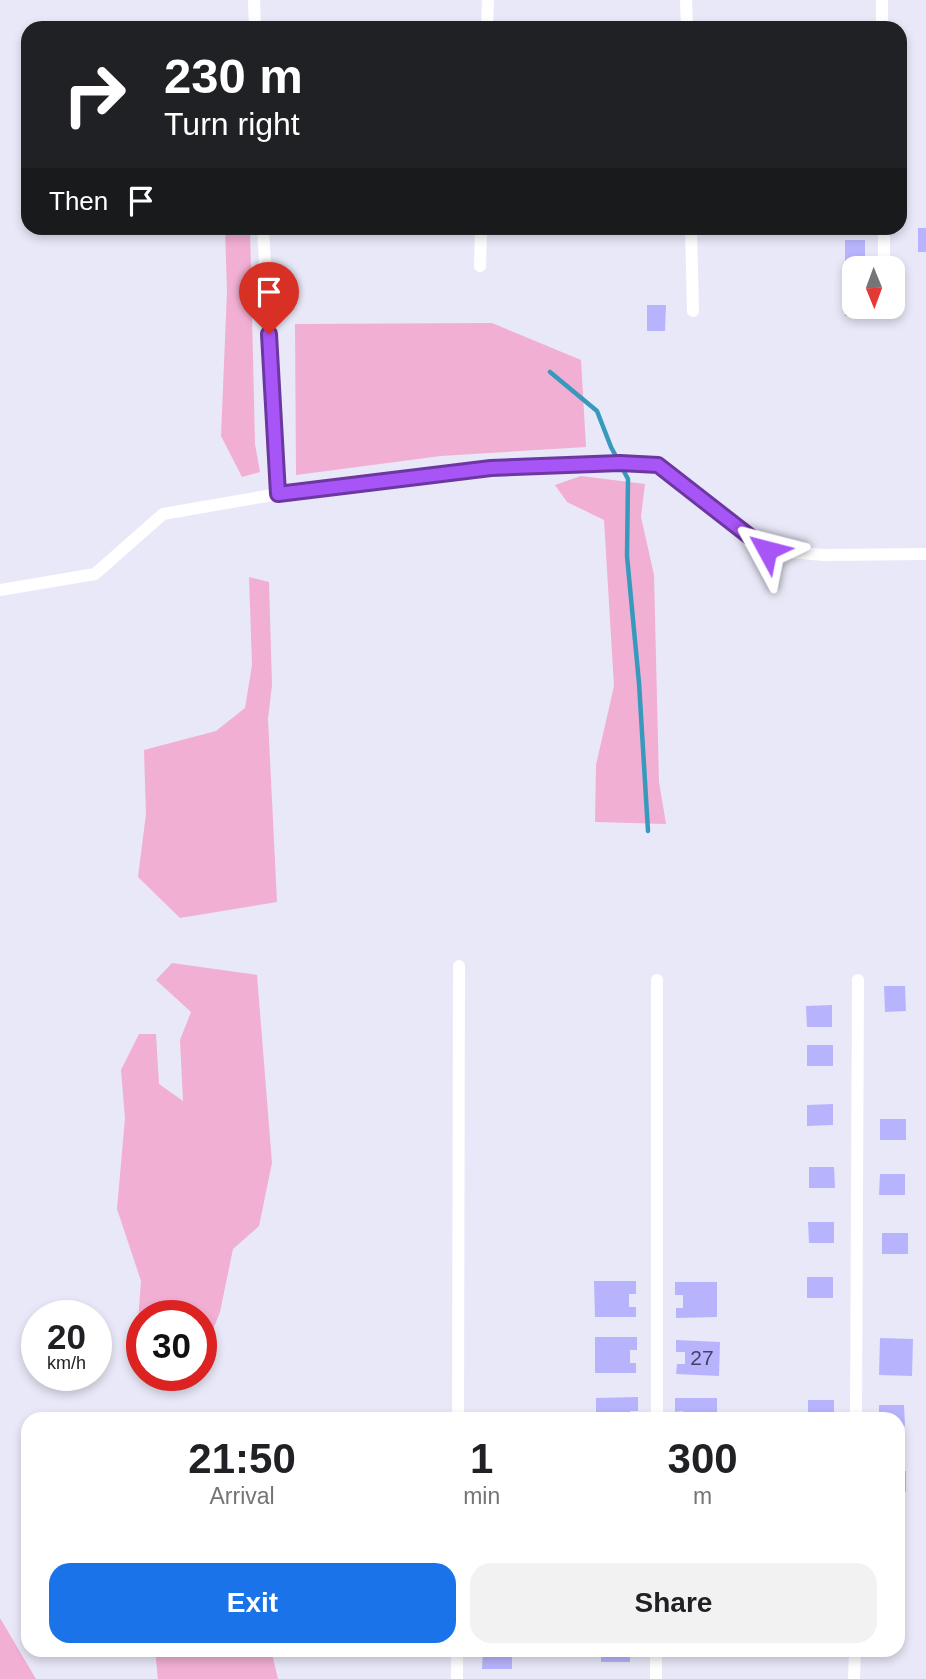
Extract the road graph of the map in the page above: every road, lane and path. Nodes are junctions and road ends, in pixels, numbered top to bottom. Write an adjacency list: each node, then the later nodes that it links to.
1 (254, 0): 5 (street)
2 (488, 0): 6 (street)
3 (686, 0): 7 (street)
4 (882, 0): 8 (street)
5 (255, 21)
6 (487, 21)
7 (687, 21)
8 (882, 21)
9 (263, 235): 16 (street)
10 (481, 235): 14 (street)
11 (691, 235): 15 (street)
12 (884, 235): 13 (street)
13 (884, 256)
14 (480, 266)
15 (693, 312)
16 (278, 494): 17 (street); 18 (street)
17 (926, 554)
18 (0, 590)
19 (459, 966): 22 (street)
20 (657, 980): 23 (street)
21 (858, 980): 24 (street)
22 (458, 1412)
23 (657, 1412)
24 (856, 1412)
25 (457, 1657): 28 (street)
26 (656, 1657): 29 (street)
27 (855, 1657): 30 (street)
28 (457, 1679)
29 (656, 1679)
30 (854, 1679)

